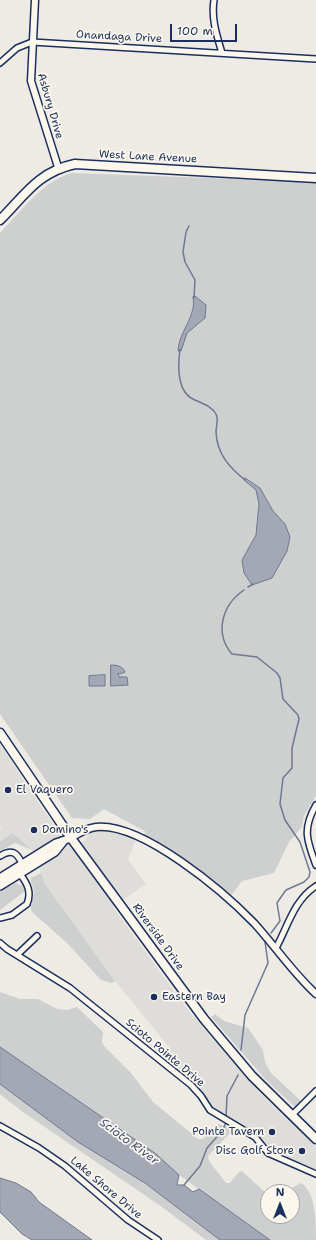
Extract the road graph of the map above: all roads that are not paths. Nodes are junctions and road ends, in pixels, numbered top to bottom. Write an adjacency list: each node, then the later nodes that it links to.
1 (35, 0): 3 (street, Asbury Drive)
2 (214, 0): 4 (street)
3 (32, 42): 4 (street, Onandaga Drive); 6 (street); 7 (street, Asbury Drive)
4 (222, 53): 5 (street, Onandaga Drive)
5 (316, 59)
6 (0, 63)
7 (58, 168): 8 (main road, West Lane Avenue); 9 (main road, West Lane Avenue)
8 (316, 178)
9 (0, 220)
10 (0, 733): 12 (main road, Riverside Drive)
11 (316, 805): 16 (street)
12 (71, 838): 13 (main road); 24 (street); 28 (main road, Riverside Drive)
13 (64, 842): 15 (main road); 17 (main road)
14 (0, 856): 15 (street)
15 (22, 864): 18 (main road)
16 (316, 865)
17 (20, 874): 19 (main road); 21 (street)
18 (0, 878)
19 (0, 886)
20 (316, 886): 24 (street)
21 (0, 918)
22 (36, 936): 25 (street)
23 (0, 943): 25 (street, Scioto Pointe Drive)
24 (276, 948): 26 (street)
25 (17, 955): 31 (street, Scioto Pointe Drive)
26 (316, 994)
27 (316, 1091): 28 (street)
28 (292, 1116): 30 (main road, Riverside Drive)
29 (0, 1126): 32 (street, Lake Shore Drive)
30 (316, 1139)
31 (316, 1174)
32 (158, 1240)

